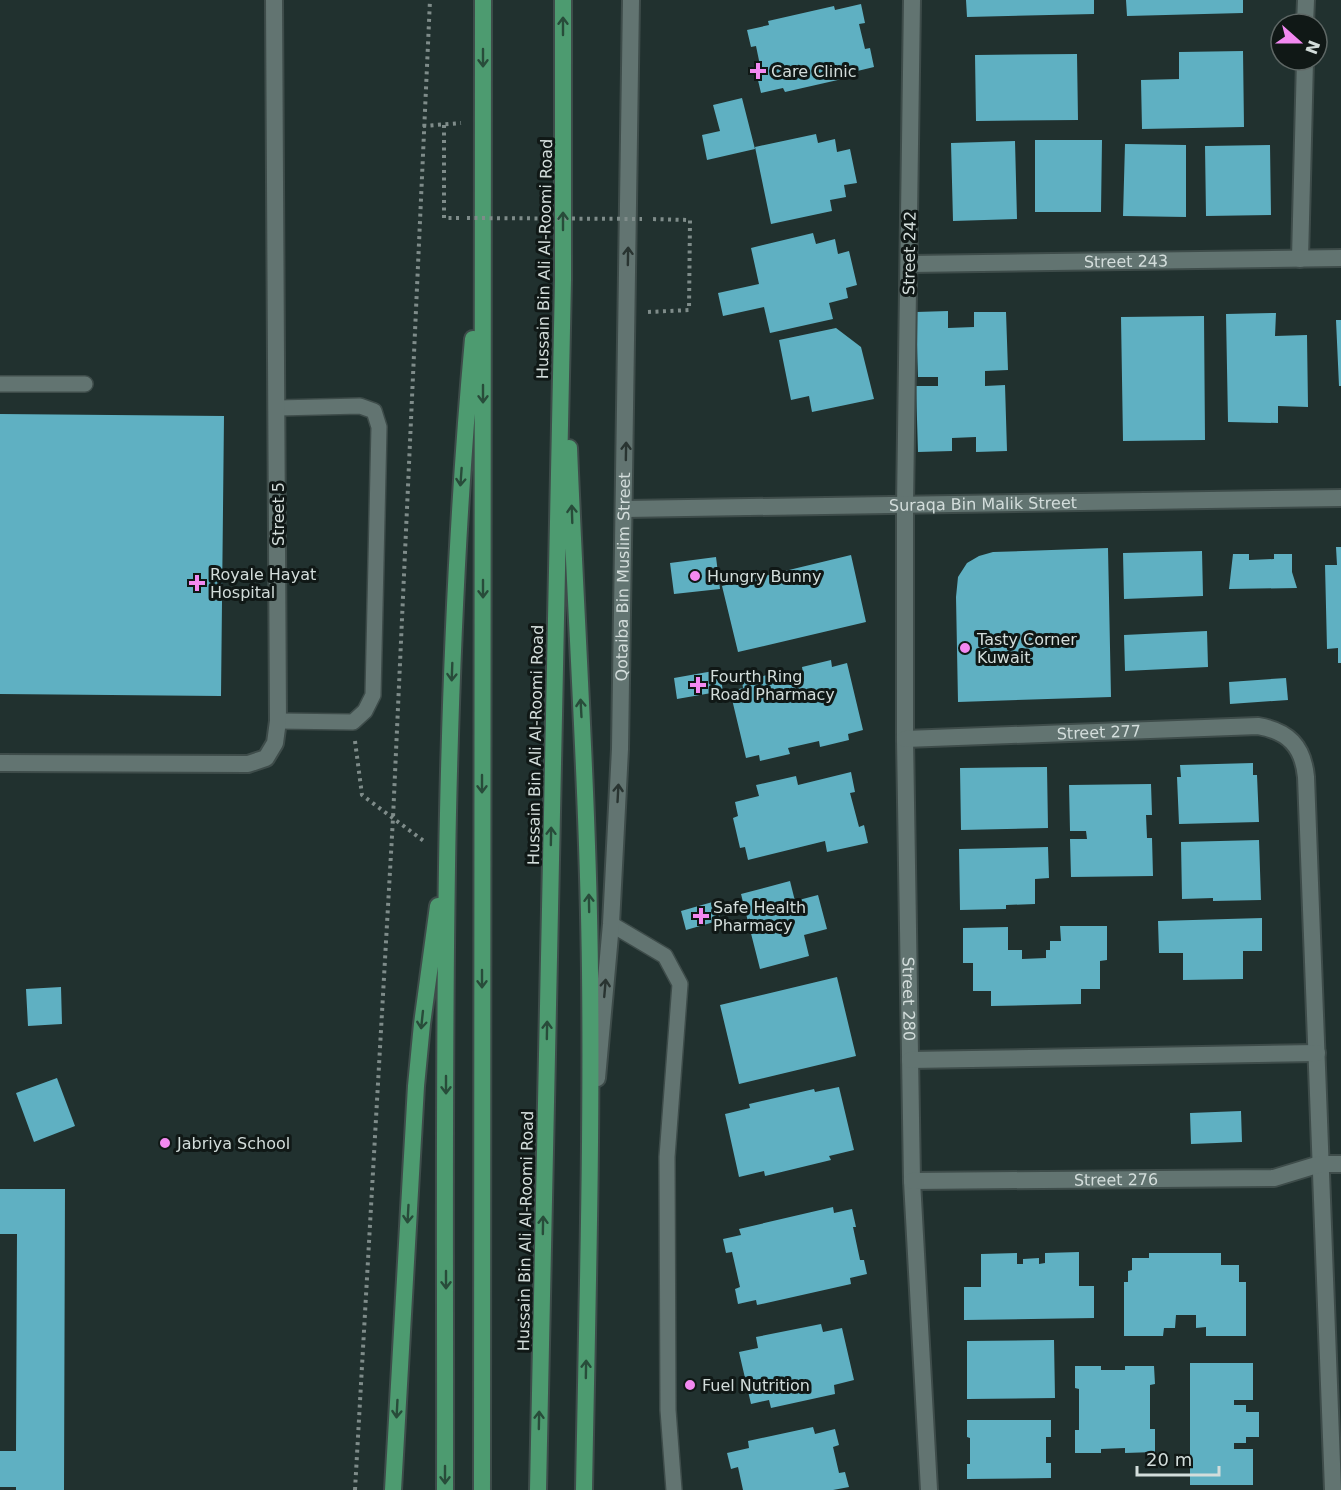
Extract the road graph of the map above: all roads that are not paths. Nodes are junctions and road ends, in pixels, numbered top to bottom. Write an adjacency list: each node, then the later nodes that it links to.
1 (274, 0): 14 (street, Street 5)
2 (483, 0): 7 (highway, one-way to 7)
3 (563, 0): 11 (highway, Hussain Bin Ali Al-Roomi Road, one-way to 3)
4 (631, 0): 17 (street, Qotaiba Bin Muslim Street, one-way to 4)
5 (912, 0): 10 (street, Street 242)
6 (1305, 72): 9 (street)
7 (483, 230): 21 (highway, one-way to 21); 32 (highway, one-way to 32)
8 (1341, 258): 9 (street, Street 243)
9 (1300, 259): 10 (street, Street 243)
10 (910, 264): 16 (street, Street 242)
11 (562, 280): 25 (highway, one-way to 11); 29 (highway, Hussain Bin Ali Al-Roomi Road, one-way to 11)
12 (0, 384): 13 (lane)
13 (85, 384)
14 (278, 408): 18 (street, Street 5); 18 (lane)
15 (1341, 498): 16 (street, Suraqa Bin Malik Street)
16 (905, 506): 17 (street, Suraqa Bin Malik Street); 19 (street, Street 280)
17 (625, 510): 22 (street, Qotaiba Bin Muslim Street, one-way to 17)
18 (278, 721): 20 (street, Street 5)
19 (905, 739): 23 (street, Street 277); 24 (street, Street 280)
20 (0, 763)
21 (446, 858): 30 (highway, one-way to 30); 31 (highway, one-way to 31)
22 (611, 924): 25 (street, Qotaiba Bin Muslim Street, one-way to 22); 34 (lane)
23 (1317, 1053): 24 (street); 26 (street)
24 (910, 1060): 28 (street, Street 280)
25 (590, 1151): 33 (highway, one-way to 25)
26 (1320, 1164): 27 (street, Street 276); 28 (street, Street 276); 36 (street)
27 (1341, 1164)
28 (912, 1181): 35 (street, Street 280)
29 (538, 1484)
30 (393, 1490)
31 (445, 1490)
32 (482, 1490)
33 (584, 1490)
34 (674, 1490)
35 (929, 1490)
36 (1333, 1490)

